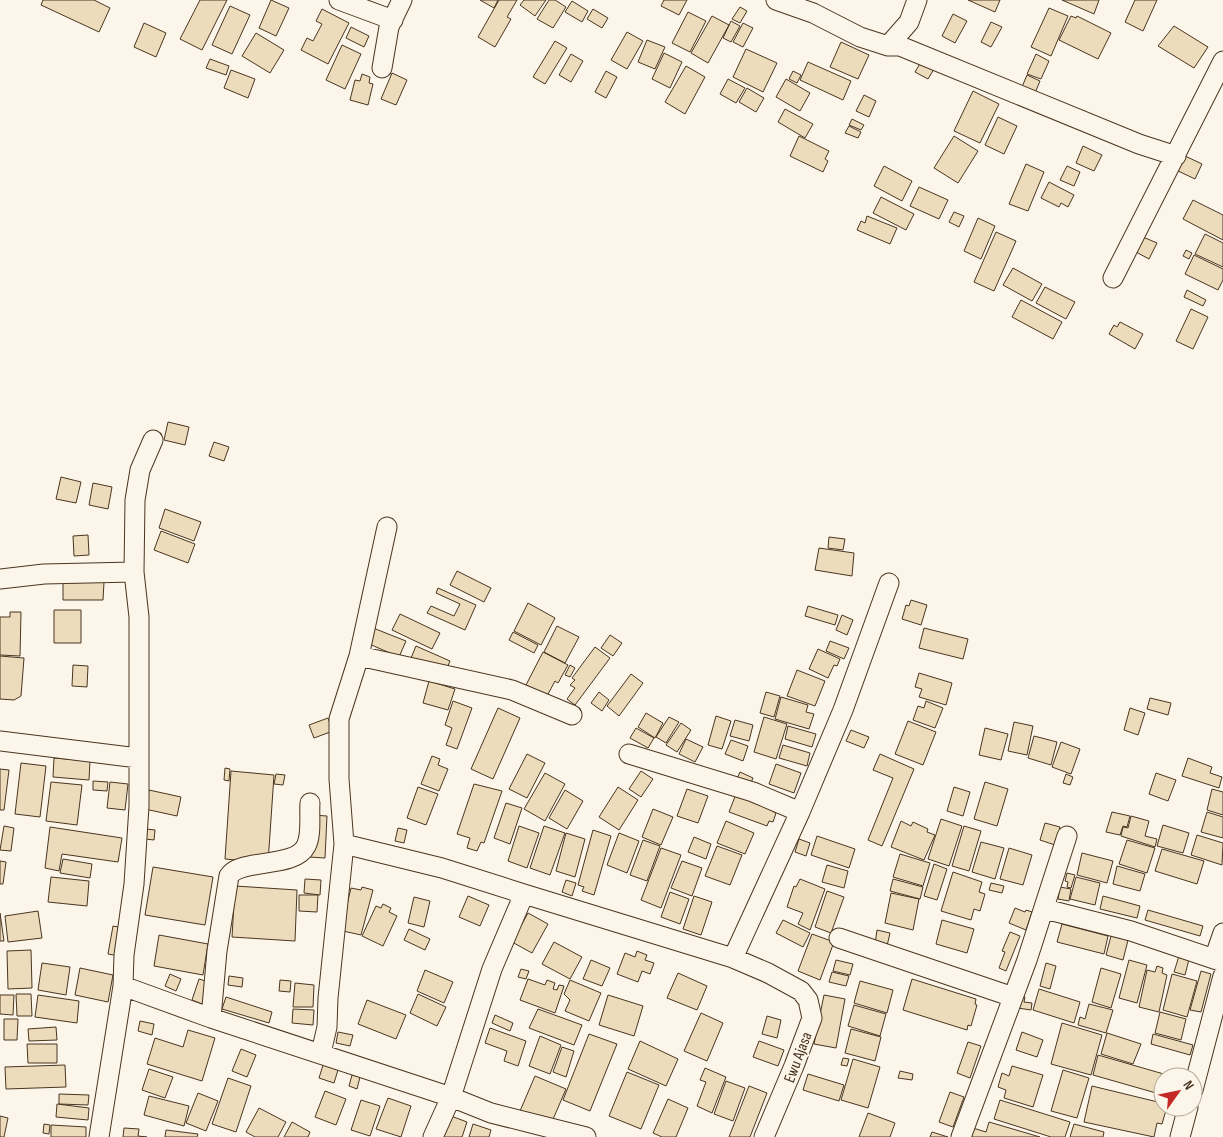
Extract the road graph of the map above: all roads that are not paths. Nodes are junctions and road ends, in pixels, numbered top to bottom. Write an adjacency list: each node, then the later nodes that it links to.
1 (339, 0): 5 (street)
2 (402, 0): 5 (street)
3 (776, 0): 6 (street)
4 (917, 0): 6 (street)
5 (393, 20): 8 (street)
6 (888, 46): 9 (street)
7 (1223, 60): 9 (street)
8 (382, 68)
9 (1176, 156): 10 (street)
10 (1113, 278)
11 (153, 440): 13 (street)
12 (387, 527): 16 (street)
13 (134, 572): 14 (street); 20 (street)
14 (0, 579)
15 (890, 583): 22 (street)
16 (359, 656): 17 (street); 24 (street)
17 (572, 715)
18 (0, 741): 20 (street)
19 (629, 754): 22 (street)
20 (138, 758): 31 (street)
21 (310, 803): 33 (street)
22 (800, 812): 29 (street)
23 (1067, 836): 26 (street)
24 (344, 844): 25 (street, Ewu Ajasa); 34 (street)
25 (524, 894): 29 (street, Ewu Ajasa); 36 (street)
26 (1045, 909): 30 (street); 32 (street)
27 (1223, 933): 30 (street)
28 (839, 938): 32 (street)
29 (733, 958): 41 (street, Ewu Ajasa)
30 (1220, 966): 35 (street)
31 (123, 986): 33 (street); 38 (street)
32 (1012, 997): 42 (street)
33 (211, 1018): 34 (street)
34 (320, 1053): 36 (street)
35 (1198, 1067)
36 (451, 1097): 39 (street); 40 (street)
37 (1185, 1117): 43 (street)
38 (99, 1137)
39 (433, 1137)
40 (586, 1137)
41 (764, 1137)
42 (961, 1137)
43 (1180, 1137)

